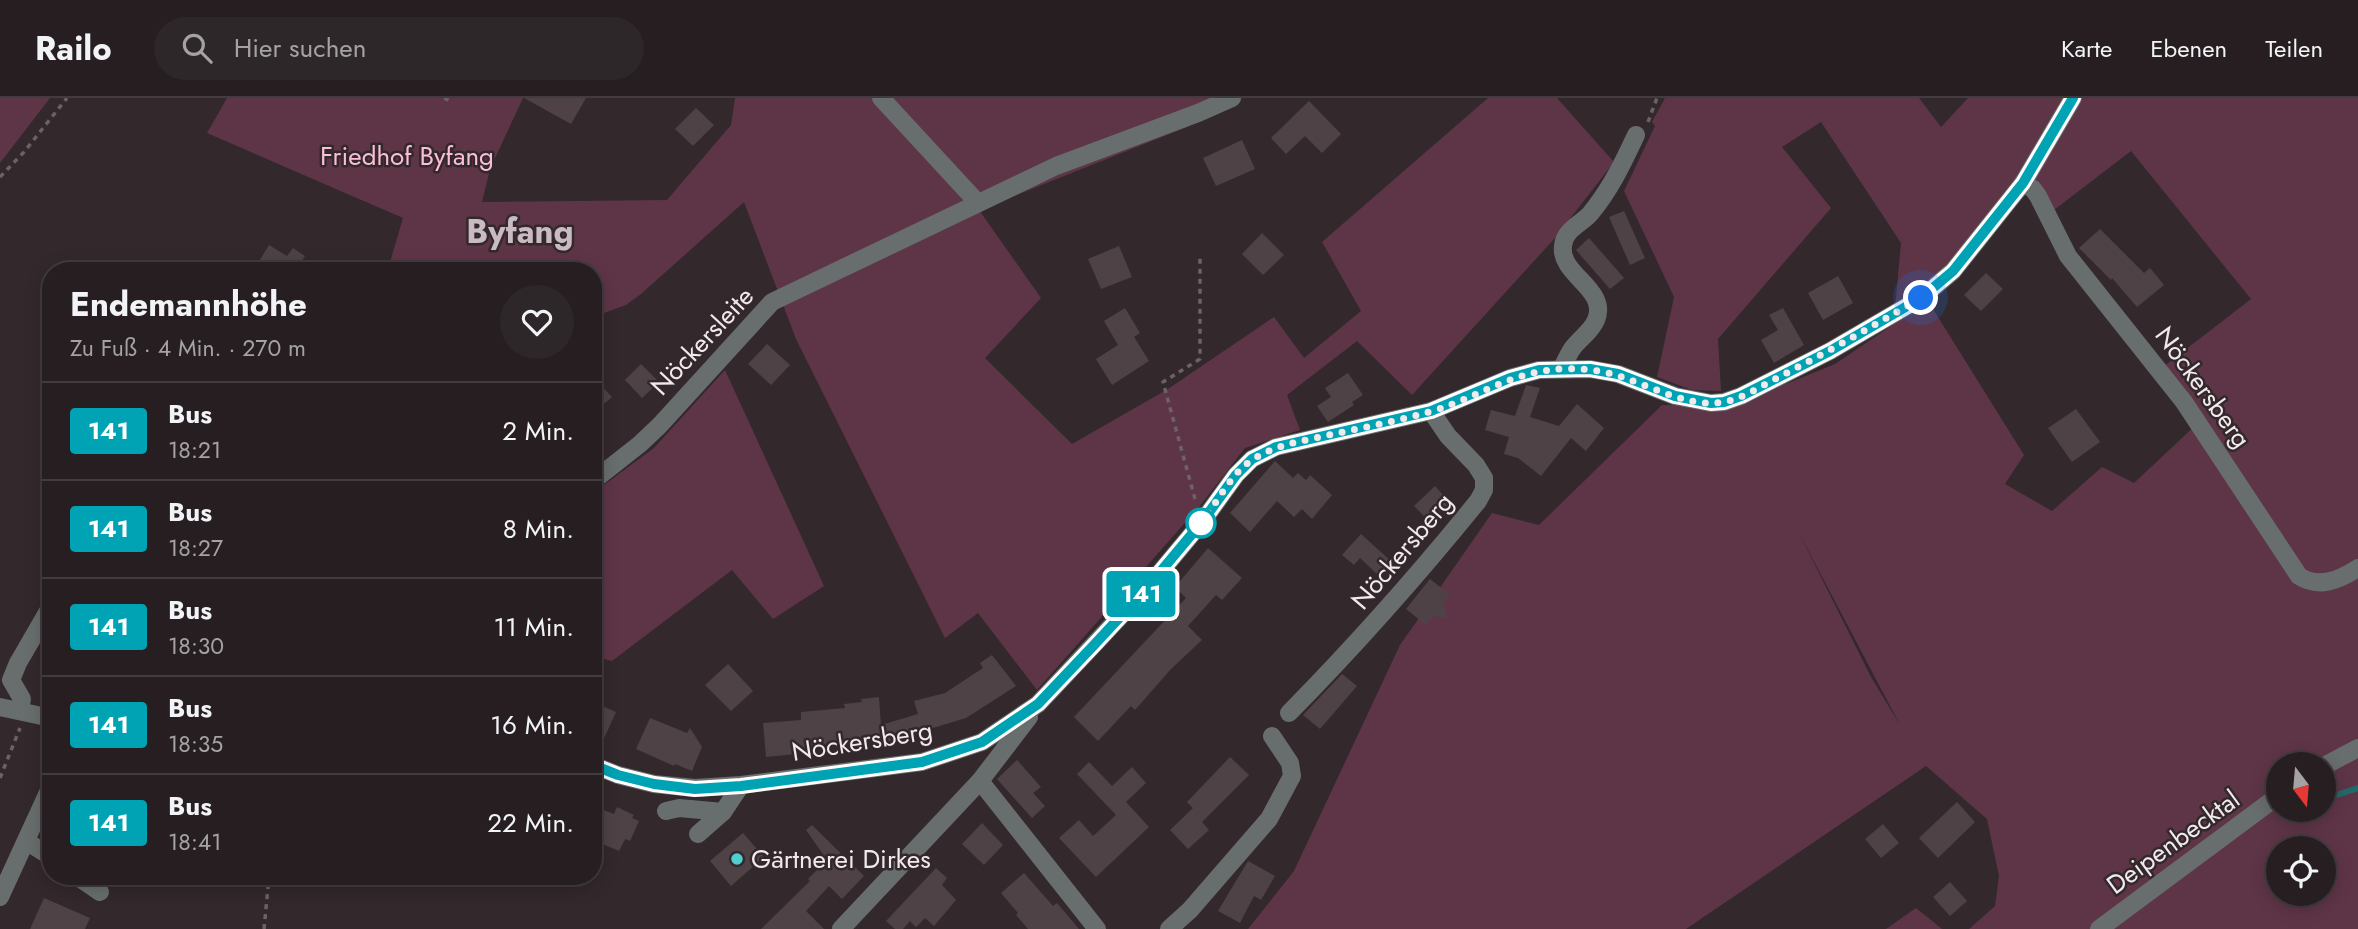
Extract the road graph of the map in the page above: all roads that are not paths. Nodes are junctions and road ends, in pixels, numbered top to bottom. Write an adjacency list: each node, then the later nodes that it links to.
1 (881, 98): 6 (street)
2 (1232, 98): 6 (street, Nöckersleite)
3 (2073, 98): 5 (street, Nöckersberg)
4 (1636, 135): 7 (street)
5 (2023, 183): 7 (street, Nöckersberg); 10 (street, Nöckersberg)
6 (978, 203): 9 (street, Nöckersleite)
7 (1562, 369): 8 (street, Nöckersberg)
8 (1431, 411): 12 (street, Nöckersberg); 15 (street, Nöckersberg)
9 (602, 474)
10 (2358, 568)
11 (42, 622): 14 (street)
12 (1038, 704): 21 (street); 22 (street, Nöckersberg)
13 (0, 707): 14 (street)
14 (20, 710): 16 (street)
15 (1289, 713)
16 (42, 716)
17 (1272, 736): 35 (street)
18 (2358, 748): 19 (street)
19 (2336, 760)
20 (602, 769): 22 (street, Nöckersberg)
21 (980, 781): 33 (street); 34 (street)
22 (741, 786): 26 (street)
23 (2266, 805): 36 (street, Deipenbecktal)
24 (42, 806): 28 (street)
25 (666, 811): 26 (street)
26 (723, 812): 27 (street)
27 (698, 834)
28 (26, 841): 29 (street); 32 (street)
29 (42, 851)
30 (90, 885): 31 (street)
31 (100, 892)
32 (0, 897)
33 (841, 929)
34 (1097, 929)
35 (1169, 929)
36 (2099, 929)

